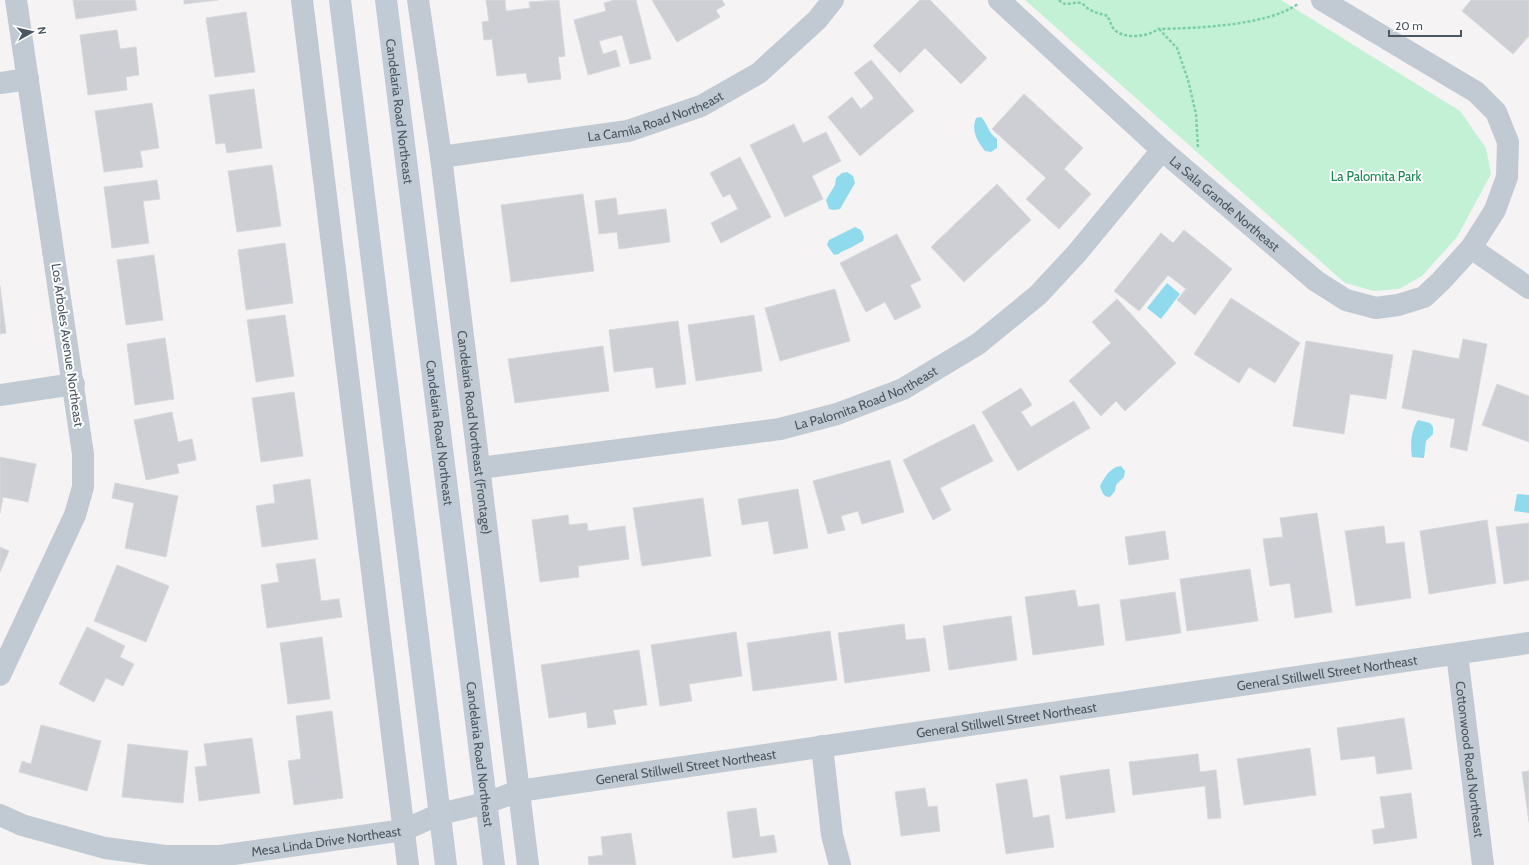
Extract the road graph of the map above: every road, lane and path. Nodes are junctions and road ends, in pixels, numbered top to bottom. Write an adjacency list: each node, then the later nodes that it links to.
1 (16, 0): 12 (street, Los Arboles Avenue Northeast)
2 (302, 0): 30 (street)
3 (340, 0): 28 (main road)
4 (386, 0): 27 (main road, Candelaria Road Northeast)
5 (418, 0): 16 (street, Candelaria Road Northeast (Frontage))
6 (833, 0): 16 (street, La Camila Road Northeast)
7 (999, 0): 15 (street, La Sala Grande Northeast)
8 (1059, 0): 11 (path)
9 (1322, 0): 17 (street, La Sala Grande Northeast)
10 (1298, 4): 11 (path)
11 (1158, 29): 14 (path)
12 (28, 79): 13 (street); 19 (street, Los Arboles Avenue Northeast)
13 (0, 83)
14 (1198, 148)
15 (1162, 150): 17 (street, La Sala Grande Northeast); 21 (street, La Palomita Road Northeast)
16 (441, 158): 21 (street, Candelaria Road Northeast (Frontage))
17 (1471, 248): 18 (street)
18 (1529, 288)
19 (74, 384): 20 (street); 24 (street, Los Arboles Avenue Northeast)
20 (0, 395)
21 (480, 468): 26 (street, Candelaria Road Northeast (Frontage))
22 (1529, 643): 23 (street, General Stillwell Street Northeast)
23 (1457, 654): 25 (street, General Stillwell Street Northeast); 36 (street, Cottonwood Road Northeast)
24 (0, 675)
25 (822, 746): 26 (street, General Stillwell Street Northeast); 35 (street)
26 (519, 791): 27 (street, General Stillwell Street Northeast); 34 (street, Candelaria Road Northeast (Frontage))
27 (486, 803): 28 (street, Mesa Linda Drive Northeast); 33 (main road, Candelaria Road Northeast)
28 (440, 814): 30 (street, Mesa Linda Drive Northeast); 32 (main road)
29 (0, 815): 30 (street, Mesa Linda Drive Northeast)
30 (404, 830): 31 (street)
31 (408, 865)
32 (446, 865)
33 (494, 865)
34 (528, 865)
35 (840, 865)
36 (1483, 865)

